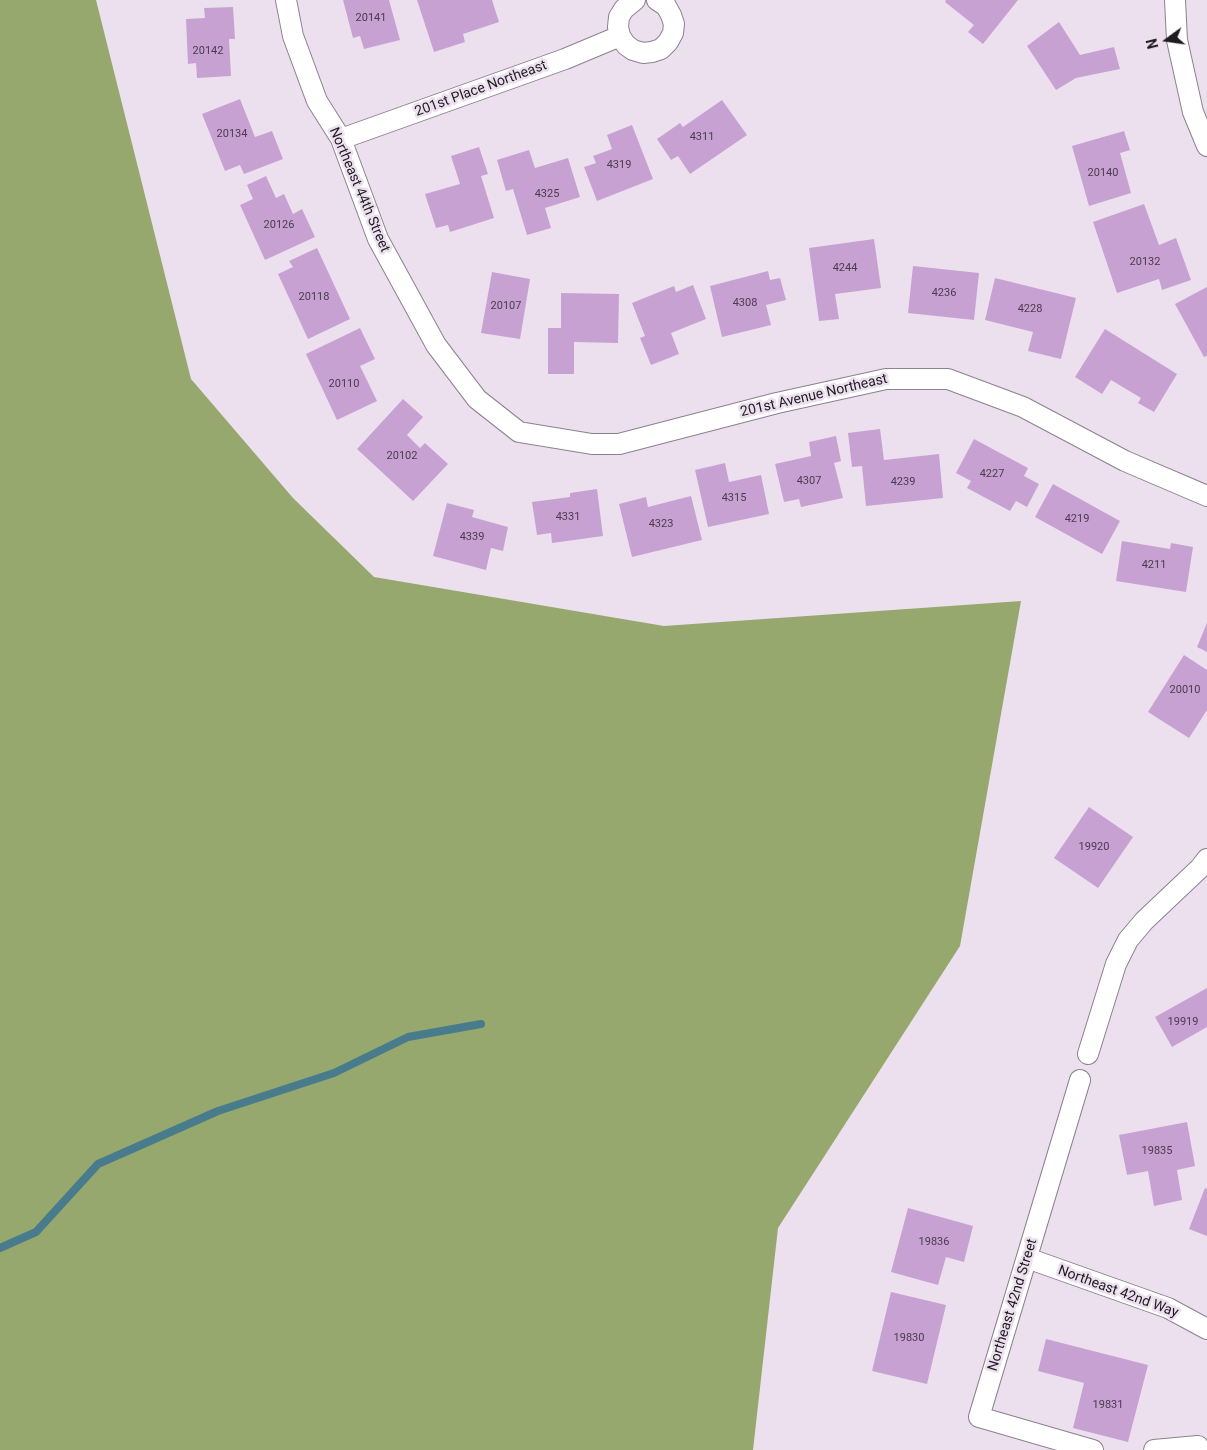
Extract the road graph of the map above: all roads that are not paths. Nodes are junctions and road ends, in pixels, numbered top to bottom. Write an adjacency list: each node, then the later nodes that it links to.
1 (286, 0): 6 (street, Northeast 44th Street)
2 (635, 0): 5 (street)
3 (657, 0): 5 (street)
4 (1176, 0): 7 (street)
5 (620, 36): 6 (street, 201st Place Northeast)
6 (341, 139): 8 (street, Northeast 44th Street)
7 (1207, 146)
8 (519, 432): 9 (street, 201st Avenue Northeast)
9 (1207, 496)
10 (1207, 859): 11 (street)
11 (1088, 1054)
12 (1080, 1080): 13 (street, Northeast 42nd Street)
13 (1028, 1258): 14 (street, Northeast 42nd Way); 16 (street, Northeast 42nd Street)
14 (1207, 1328)
15 (1198, 1446): 17 (street)
16 (1093, 1450)
17 (1154, 1450)

